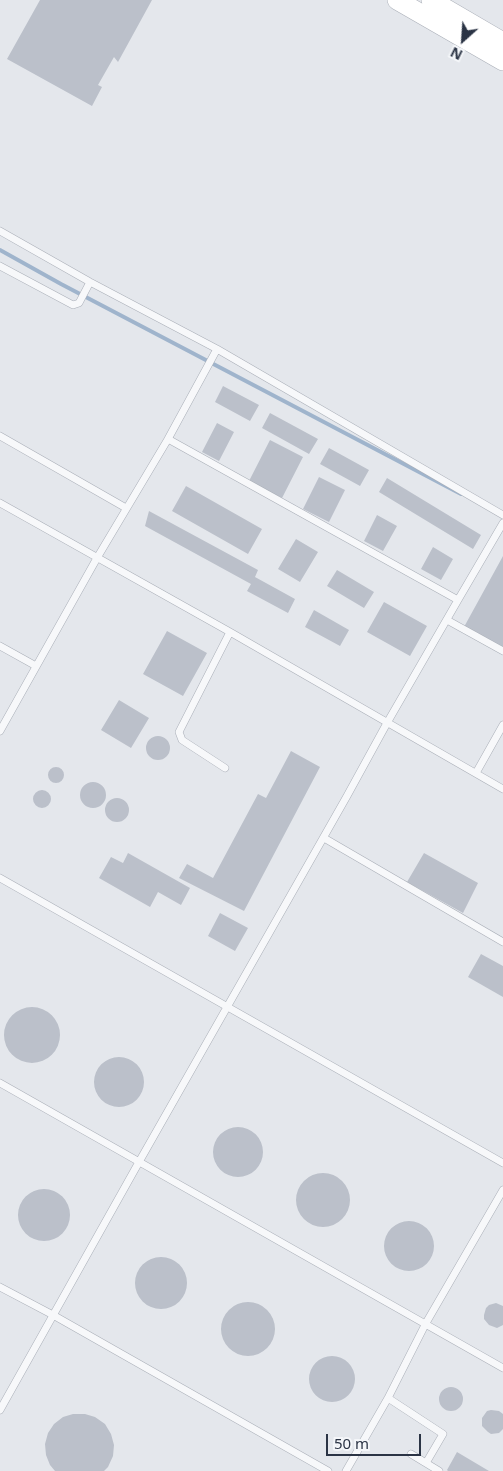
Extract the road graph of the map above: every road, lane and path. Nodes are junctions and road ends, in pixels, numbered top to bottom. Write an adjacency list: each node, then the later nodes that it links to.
1 (397, 0): 4 (main road)
2 (431, 0): 3 (main road)
3 (503, 42)
4 (503, 61)
5 (0, 231): 7 (lane)
6 (0, 266): 7 (lane)
7 (90, 282): 8 (lane)
8 (217, 349): 10 (lane); 13 (lane)
9 (0, 436): 12 (lane)
10 (168, 439): 12 (lane); 16 (lane)
11 (0, 503): 15 (lane)
12 (126, 508): 15 (lane)
13 (503, 514)
14 (503, 523): 16 (lane)
15 (97, 558): 18 (lane); 21 (lane)
16 (458, 600): 17 (lane)
17 (447, 620): 20 (lane); 22 (lane)
18 (230, 632): 22 (lane); 25 (lane)
19 (0, 646): 21 (lane)
20 (503, 651)
21 (36, 666): 24 (lane)
22 (387, 723): 26 (lane); 28 (lane)
23 (503, 725): 26 (lane)
24 (0, 731)
25 (225, 768)
26 (476, 773): 27 (lane)
27 (503, 788)
28 (324, 838): 30 (lane); 31 (lane)
29 (0, 878): 31 (lane)
30 (503, 942)
31 (227, 1006): 33 (lane); 34 (lane)
32 (0, 1083): 33 (lane)
33 (139, 1162): 37 (lane); 38 (lane)
34 (503, 1163)
35 (503, 1190): 38 (lane)
36 (0, 1287): 37 (lane)
37 (53, 1315): 41 (lane); 44 (lane)
38 (426, 1323): 39 (lane); 40 (lane)
39 (503, 1368)
40 (388, 1398): 43 (lane); 45 (lane)
41 (0, 1410)
42 (411, 1454): 43 (lane)
43 (426, 1463): 46 (lane)
44 (328, 1471)
45 (346, 1471)
46 (439, 1471)

